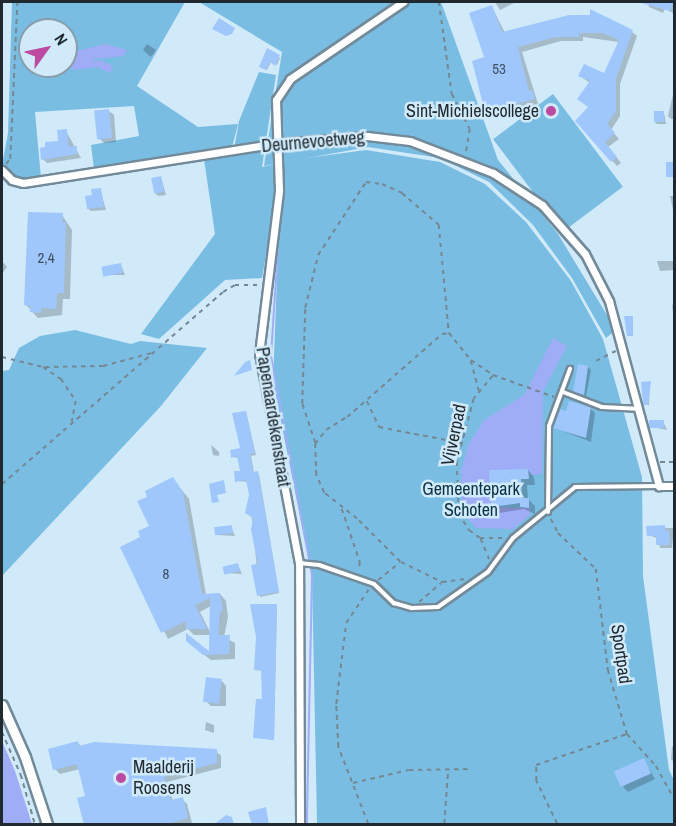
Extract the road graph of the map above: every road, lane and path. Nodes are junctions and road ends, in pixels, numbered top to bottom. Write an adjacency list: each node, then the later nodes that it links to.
1 (17, 2): 6 (path)
2 (403, 2): 4 (street, Papenaardekenstraat)
3 (439, 2): 5 (path)
4 (277, 143): 5 (street, Deurnevoetweg); 6 (street, Deurnevoetweg); 7 (street, Papenaardekenstraat)
5 (465, 160): 9 (street, Deurnevoetweg)
6 (2, 169)
7 (265, 286): 10 (path); 35 (street, Papenaardekenstraat)
8 (449, 333): 12 (path); 19 (path); 23 (path)
9 (622, 349): 13 (path); 21 (street, Deurnevoetweg)
10 (153, 352): 14 (path); 22 (path)
11 (2, 357): 14 (path)
12 (471, 360): 16 (path); 17 (path)
13 (596, 361)
14 (42, 367): 22 (path)
15 (570, 369): 18 (lane)
16 (493, 375): 17 (path, Vijverpad); 20 (path)
17 (479, 392): 24 (path, Vijverpad)
18 (563, 392): 20 (lane); 21 (lane)
19 (366, 400): 23 (path); 24 (path)
20 (560, 400): 31 (lane)
21 (638, 409): 25 (street, Deurnevoetweg)
22 (72, 423): 27 (path)
23 (315, 444): 30 (path)
24 (462, 444): 32 (path, Vijverpad)
25 (652, 462): 26 (path); 28 (street, Deurnevoetweg)
26 (675, 462)
27 (2, 484)
28 (658, 486): 29 (street); 31 (lane)
29 (675, 486)
30 (341, 509): 34 (path); 38 (path)
31 (548, 513): 33 (lane); 44 (path, Sportpad)
32 (480, 538): 33 (path); 36 (path, Vijverpad)
33 (513, 538): 36 (lane)
34 (400, 562): 39 (path); 40 (path)
35 (301, 563): 38 (lane); 51 (street, Papenaardekenstraat)
36 (491, 565): 37 (lane)
37 (481, 577): 39 (path); 41 (lane)
38 (358, 578): 40 (lane)
39 (442, 582): 41 (path)
40 (374, 584): 41 (lane); 47 (path)
41 (412, 608)
42 (2, 705): 50 (street)
43 (2, 732): 49 (path)
44 (627, 734): 48 (path, Sportpad); 54 (path)
45 (448, 769): 46 (path); 47 (path); 53 (path)
46 (470, 769)
47 (352, 783): 52 (path)
48 (675, 799)
49 (35, 825)
50 (46, 825)
51 (300, 825)
52 (368, 825)
53 (444, 825)
54 (557, 825)

